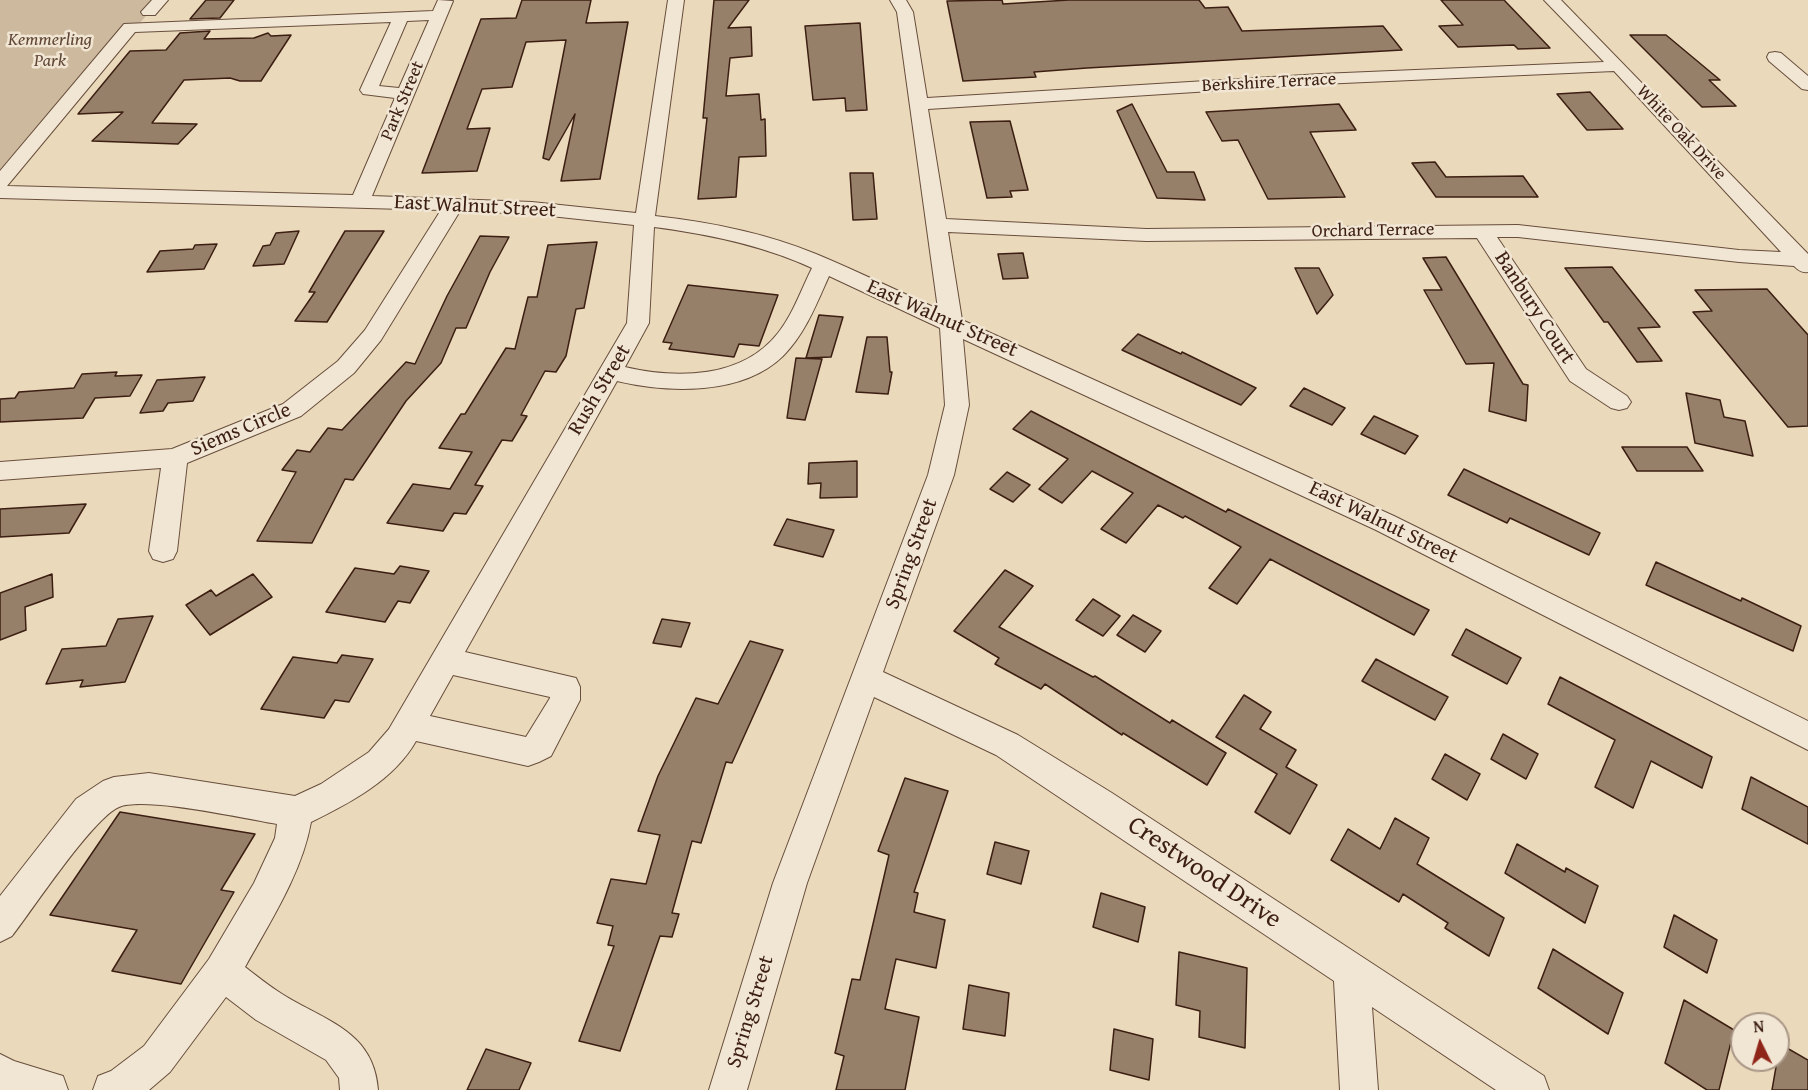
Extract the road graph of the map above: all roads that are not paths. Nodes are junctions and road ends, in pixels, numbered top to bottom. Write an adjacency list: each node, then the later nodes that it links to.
1 (676, 0): 15 (street, Rush Street)
2 (898, 0): 10 (street, Spring Street)
3 (1552, 0): 7 (street, White Oak Drive)
4 (442, 8): 5 (street); 9 (street, Park Street)
5 (401, 17): 9 (street); 11 (street)
6 (1775, 57): 8 (street)
7 (1618, 66): 10 (street, Berkshire Terrace); 18 (street, White Oak Drive)
8 (1808, 85)
9 (406, 94): 13 (street, Park Street)
10 (919, 104): 16 (street, Spring Street)
11 (0, 183)
12 (0, 192): 13 (street, East Walnut Street)
13 (360, 201): 14 (street, East Walnut Street)
14 (454, 205): 15 (street, East Walnut Street); 23 (street, Siems Circle)
15 (645, 219): 19 (street, East Walnut Street); 21 (street, Rush Street)
16 (937, 225): 17 (street, Orchard Terrace); 20 (street, Spring Street)
17 (1482, 230): 18 (street, Orchard Terrace); 22 (street, Banbury Court)
18 (1805, 263)
19 (824, 266): 20 (street, East Walnut Street); 21 (street)
20 (951, 322): 27 (street, Spring Street); 29 (street, East Walnut Street)
21 (609, 372): 26 (street, Rush Street)
22 (1619, 402)
23 (175, 458): 24 (street, Siems Circle); 25 (street)
24 (0, 471)
25 (163, 551)
26 (444, 660): 28 (street, Rush Street); 28 (street)
27 (866, 678): 33 (street, Crestwood Drive); 38 (street, Spring Street)
28 (404, 732): 30 (street, Rush Street)
29 (1808, 736)
30 (296, 812): 31 (street); 32 (street)
31 (0, 924)
32 (222, 972): 36 (street); 37 (street)
33 (1352, 974): 39 (street); 40 (street, Crestwood Drive)
34 (0, 1073): 35 (street)
35 (49, 1090)
36 (112, 1090)
37 (359, 1090)
38 (728, 1090)
39 (1359, 1090)
40 (1530, 1090)

